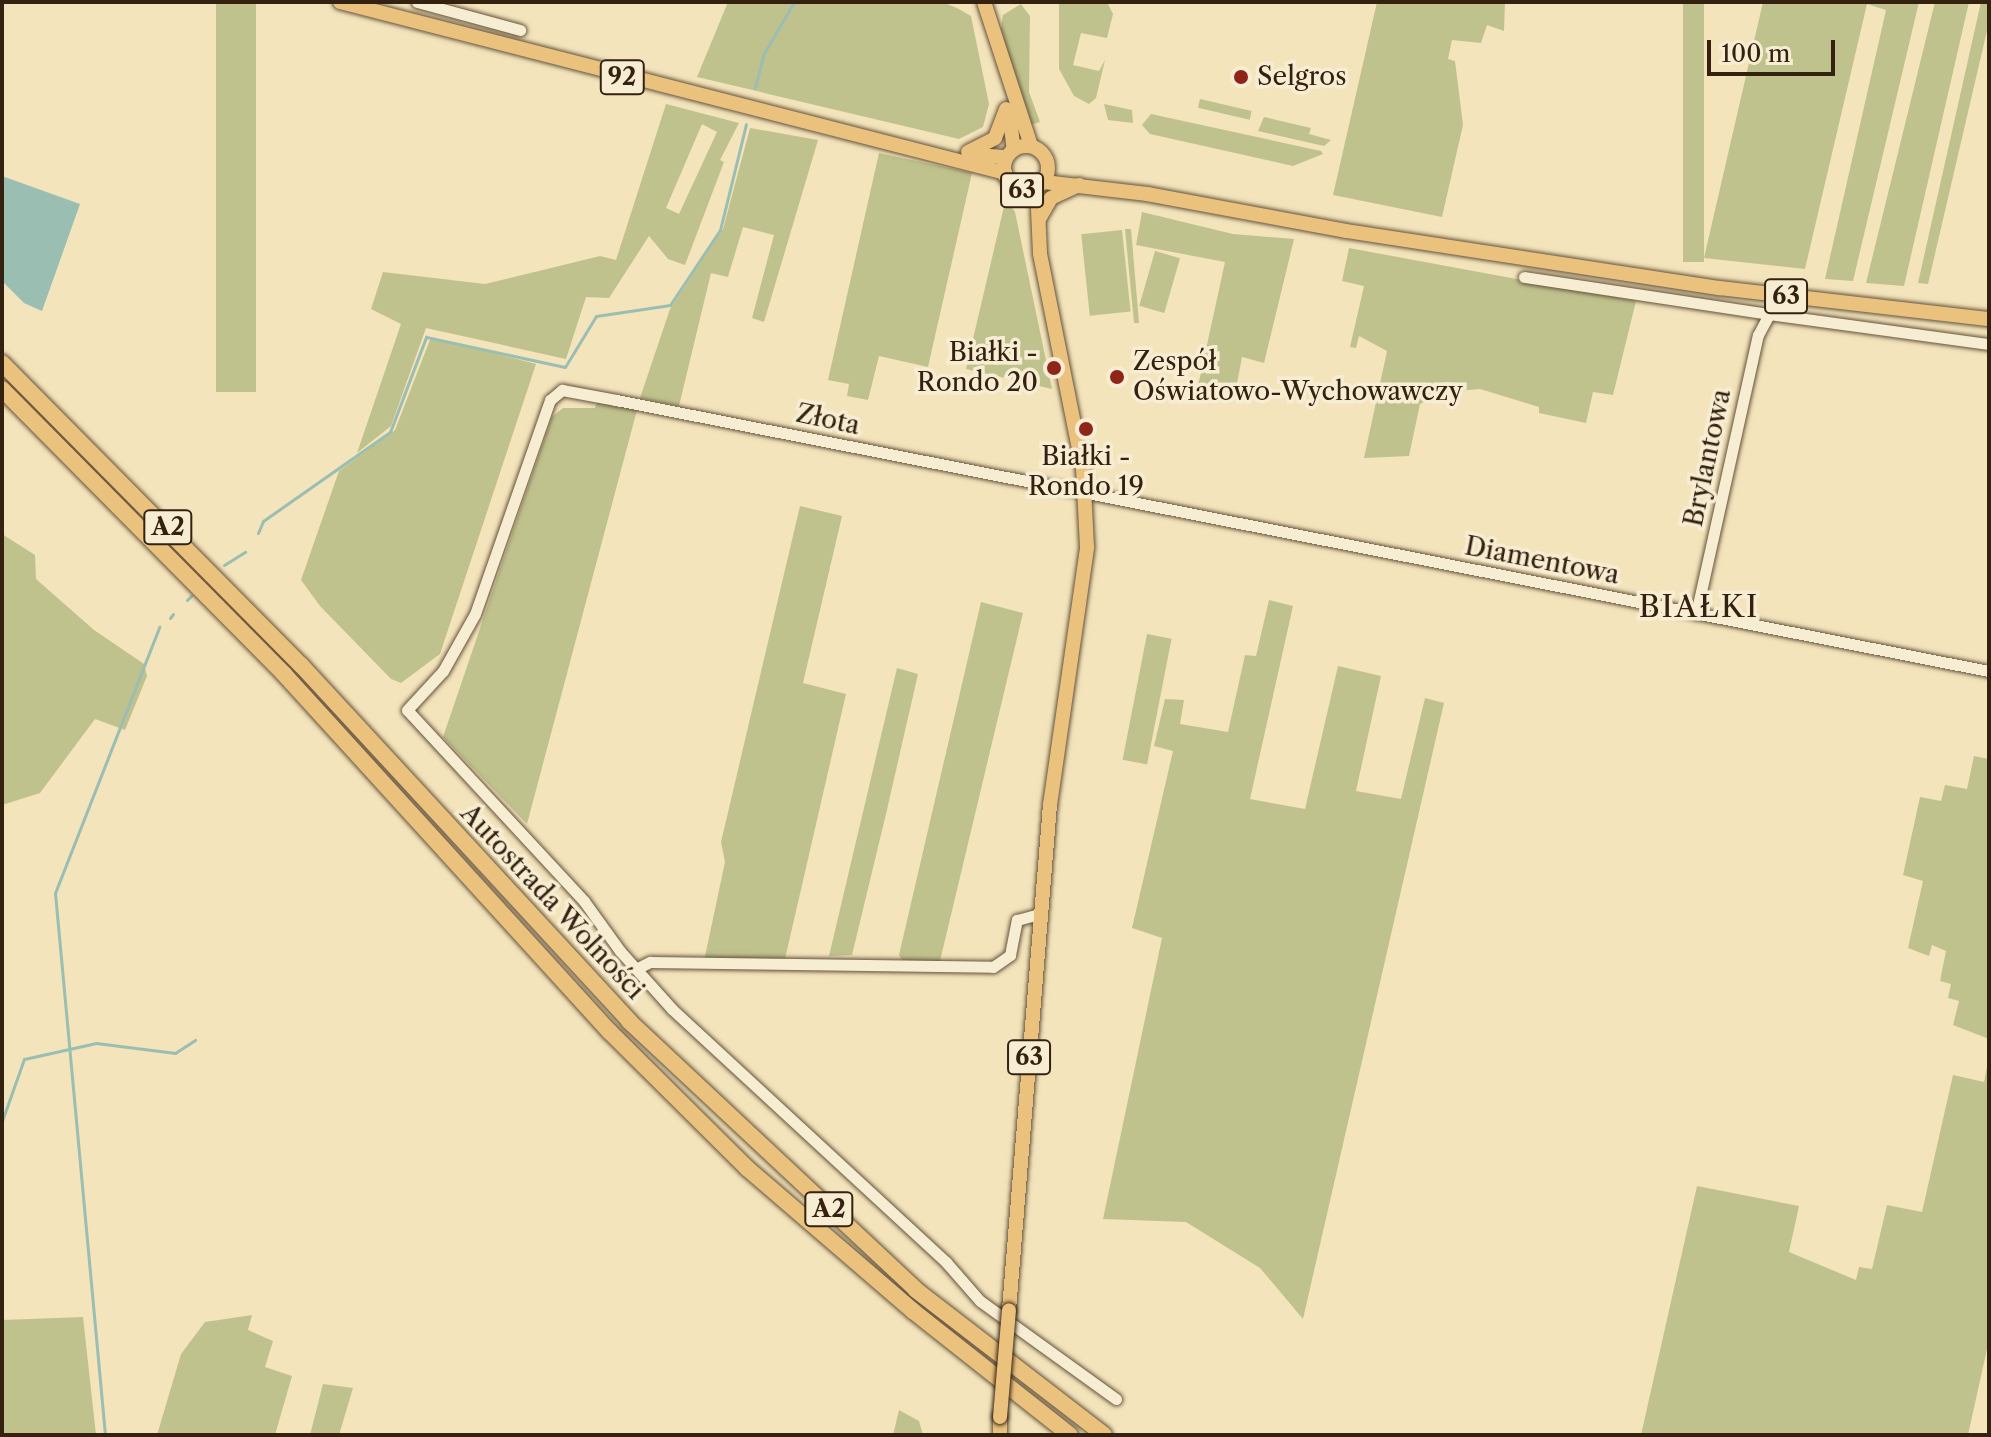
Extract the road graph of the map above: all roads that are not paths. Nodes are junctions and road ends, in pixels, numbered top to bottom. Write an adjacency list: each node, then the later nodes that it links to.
1 (340, 2): 7 (main road, 92)
2 (417, 2): 4 (street)
3 (984, 2): 5 (main road)
4 (520, 30)
5 (1001, 67): 6 (main road); 8 (main road)
6 (1007, 104): 9 (main road); 10 (main road)
7 (756, 110): 9 (main road, 92); 10 (main road, 92)
8 (1031, 146): 10 (main road, 63); 11 (main road, 63)
9 (965, 153): 10 (main road, 92)
10 (1008, 160): 14 (main road, 63)
11 (1048, 165): 12 (main road, 63); 15 (main road, 63)
12 (1040, 185): 13 (main road, 63); 14 (main road, 63); 16 (main road, 63)
13 (1080, 185): 15 (main road, 63); 16 (main road)
14 (1018, 189): 17 (main road, 63)
15 (1147, 194): 20 (main road, 63)
16 (1037, 223): 17 (main road, 63)
17 (1040, 253): 24 (main road, 63)
18 (1524, 277): 19 (street)
19 (1769, 314): 21 (street); 25 (street, Brylantowa)
20 (1989, 319)
21 (1989, 344)
22 (2, 363): 32 (highway, Autostrada Wolności / A2)
23 (2, 389): 31 (highway, Autostrada Wolności / A2)
24 (1086, 493): 25 (street, Diamentowa); 27 (main road, 63); 28 (street, Złota)
25 (1696, 614): 26 (street, Diamentowa)
26 (1989, 671)
27 (1040, 914): 28 (street); 30 (main road, 63, bridge)
28 (636, 969): 29 (street)
29 (1116, 1399)
30 (1000, 1435)
31 (1070, 1435)
32 (1104, 1435)

